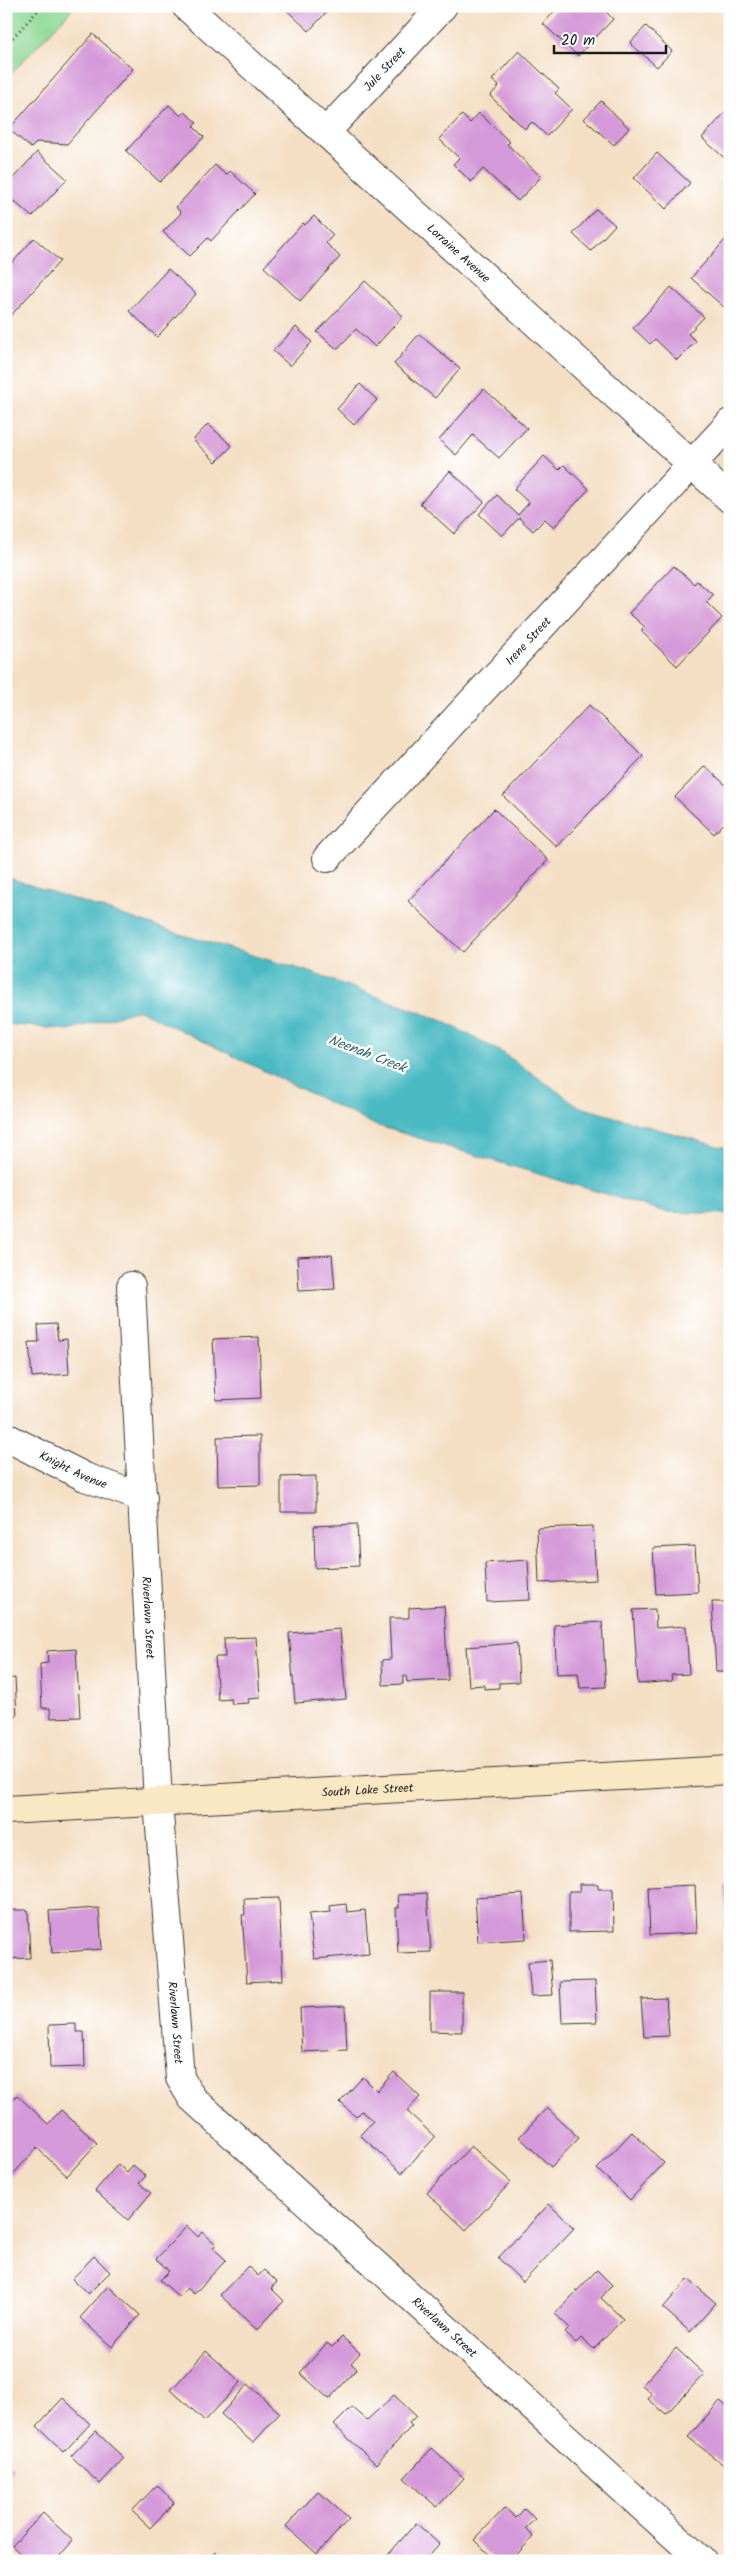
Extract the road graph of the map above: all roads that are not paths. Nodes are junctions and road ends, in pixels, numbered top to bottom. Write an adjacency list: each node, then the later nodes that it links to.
1 (186, 6): 3 (street, Lorraine Avenue)
2 (442, 6): 3 (street, Jule Street)
3 (326, 132): 5 (street, Lorraine Avenue)
4 (730, 423): 5 (street, Irene Street)
5 (692, 464): 6 (street, Lorraine Avenue); 7 (street, Irene Street)
6 (730, 499)
7 (327, 858)
8 (131, 1286): 10 (street, Riverlawn Street)
9 (6, 1437): 10 (street, Knight Avenue)
10 (143, 1498): 12 (street, Riverlawn Street)
11 (730, 1770): 12 (street, South Lake Street)
12 (158, 1802): 13 (street, South Lake Street); 14 (street, Riverlawn Street)
13 (6, 1810)
14 (702, 2561)

